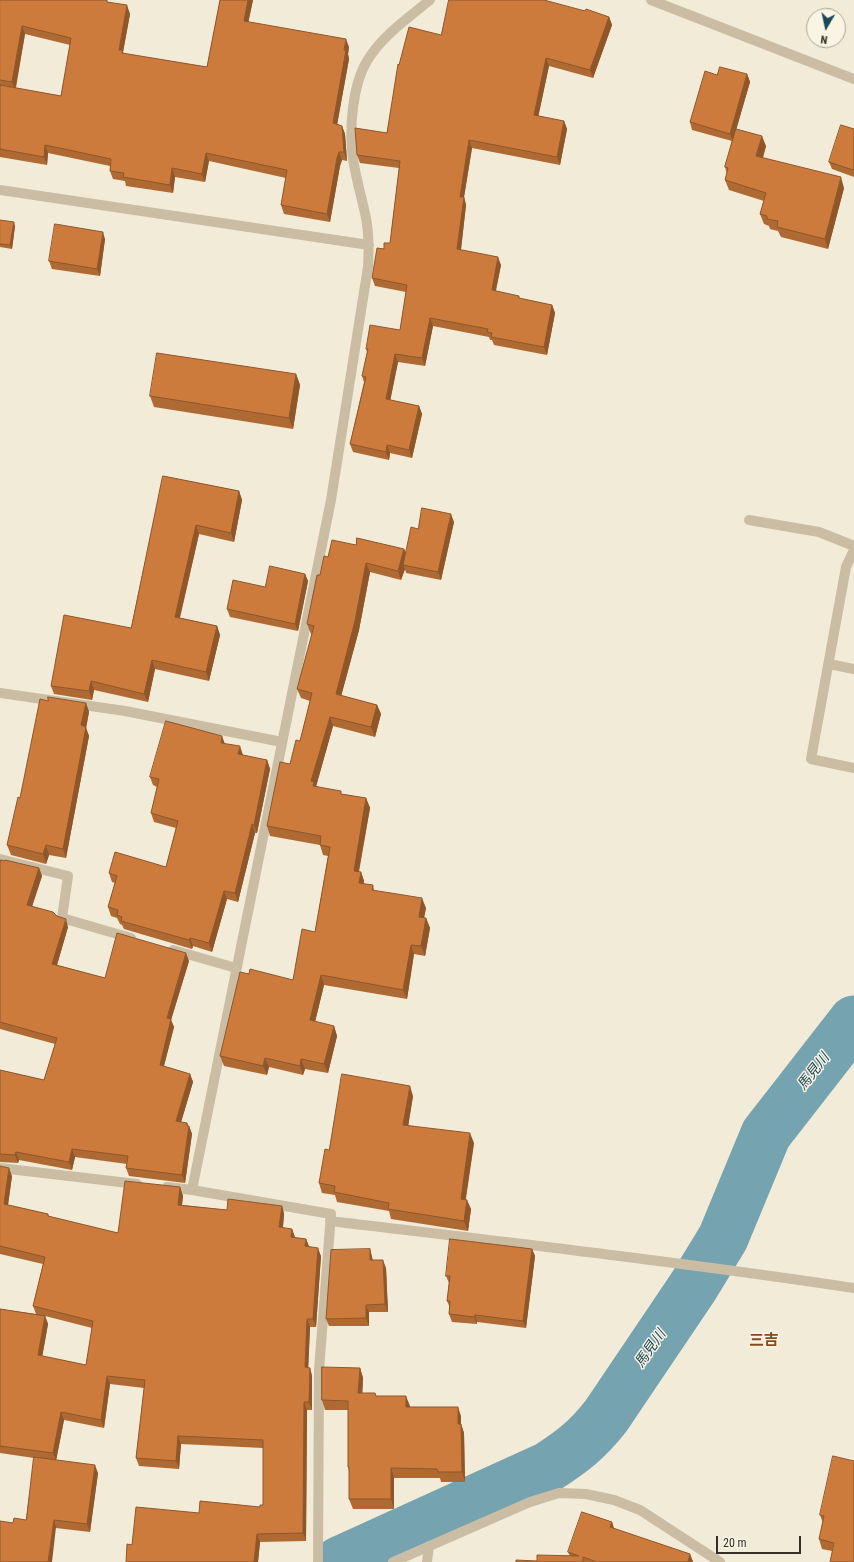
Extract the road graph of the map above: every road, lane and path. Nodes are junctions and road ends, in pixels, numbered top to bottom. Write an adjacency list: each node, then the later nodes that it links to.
1 (430, 0): 5 (street)
2 (651, 0): 3 (street)
3 (854, 79)
4 (0, 190): 5 (street)
5 (369, 245): 12 (street)
6 (749, 520): 7 (street)
7 (854, 546)
8 (854, 550): 9 (street)
9 (829, 664): 10 (street); 13 (street)
10 (854, 669)
11 (0, 693): 12 (street)
12 (282, 742): 17 (street)
13 (854, 768)
14 (0, 859): 15 (street)
15 (138, 940)
16 (160, 946): 17 (street)
17 (236, 968): 19 (street)
18 (0, 1168): 19 (street)
19 (192, 1190): 20 (street)
20 (330, 1221): 21 (street); 23 (street)
21 (854, 1288)
22 (429, 1546): 24 (street); 25 (street); 26 (street)
23 (318, 1557)
24 (717, 1561)
25 (393, 1562)
26 (427, 1562)

